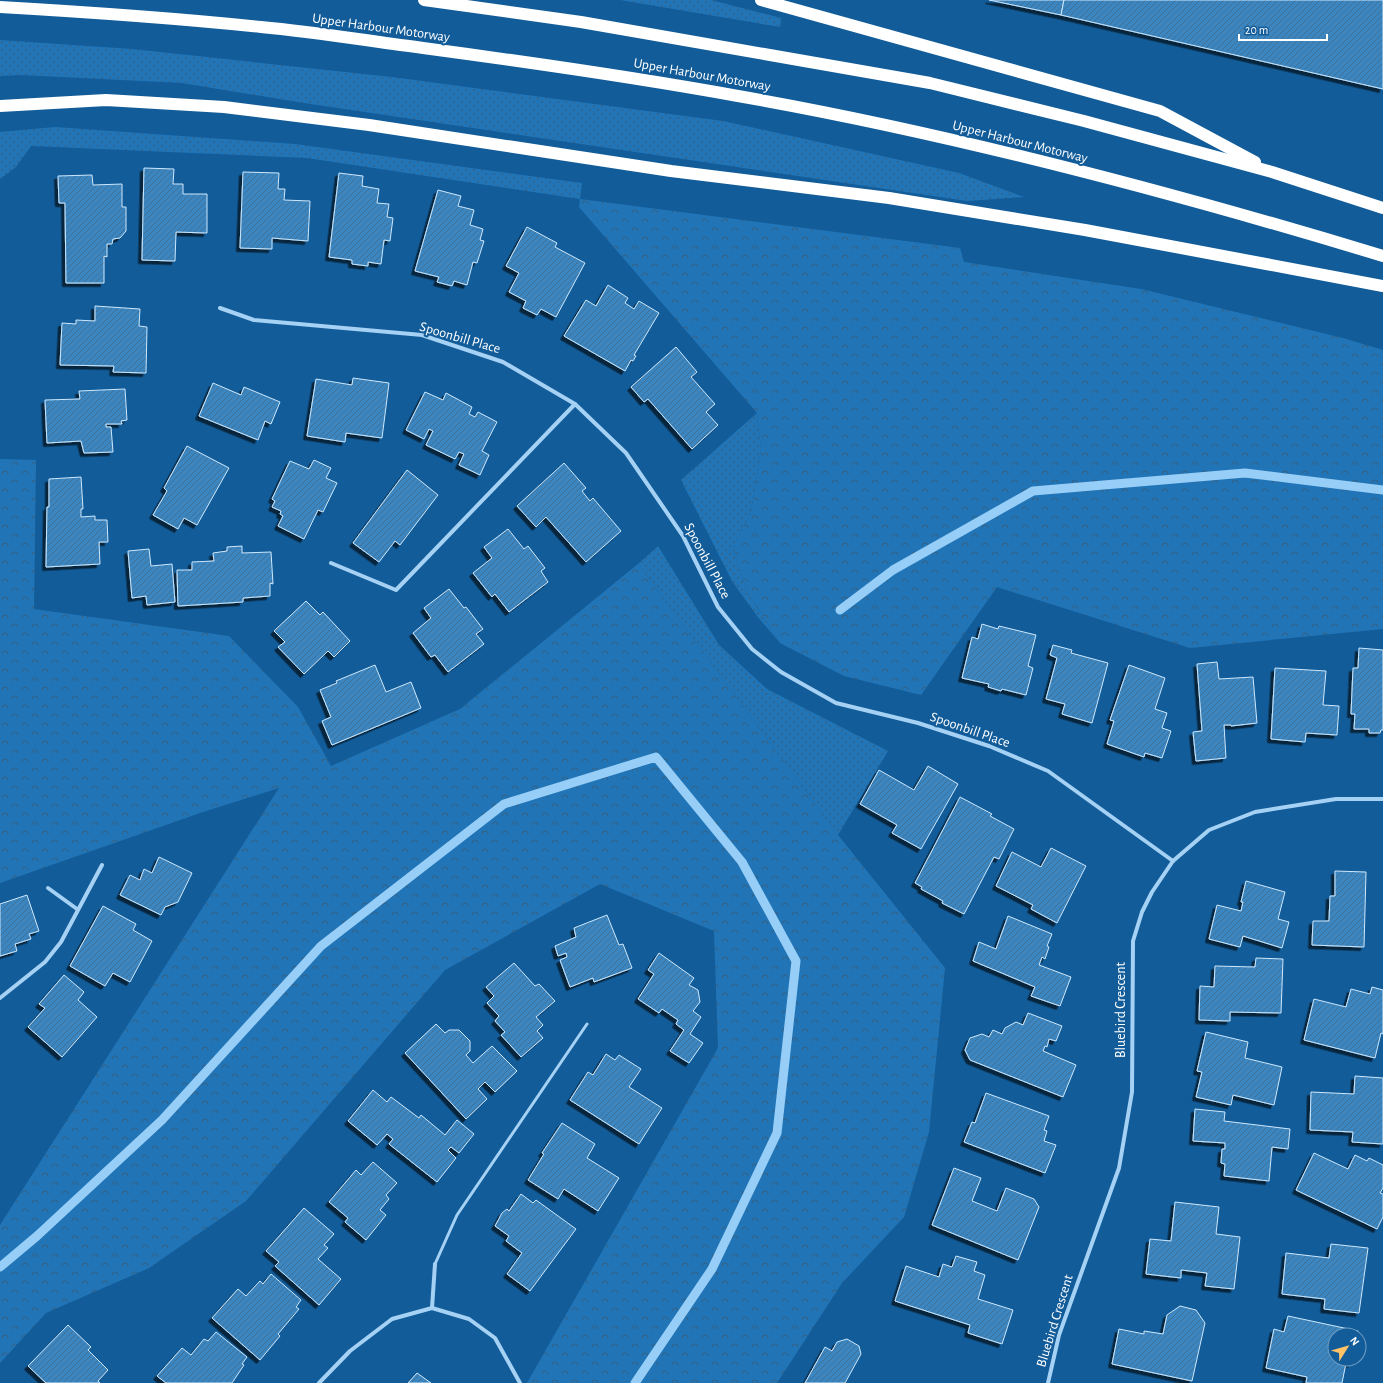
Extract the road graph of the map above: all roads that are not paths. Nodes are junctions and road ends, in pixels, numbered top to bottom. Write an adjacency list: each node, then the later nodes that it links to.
1 (424, 0): 5 (highway)
2 (761, 0): 5 (highway)
3 (0, 7): 7 (highway, Upper Harbour Motorway)
4 (0, 106): 8 (highway)
5 (1281, 176): 6 (highway)
6 (1383, 208)
7 (1383, 256)
8 (1383, 286)
9 (220, 308): 10 (street, Spoonbill Place)
10 (575, 404): 11 (street); 13 (street, Spoonbill Place)
11 (331, 563)
12 (1383, 798): 13 (street, Bluebird Crescent)
13 (1174, 861): 23 (street, Bluebird Crescent)
14 (102, 865): 16 (street)
15 (48, 888): 16 (street)
16 (77, 910): 17 (street)
17 (0, 998)
18 (587, 1024): 19 (lane)
19 (435, 1264): 20 (street)
20 (432, 1308): 21 (street); 22 (street)
21 (319, 1383)
22 (520, 1383)
23 (1048, 1383)

